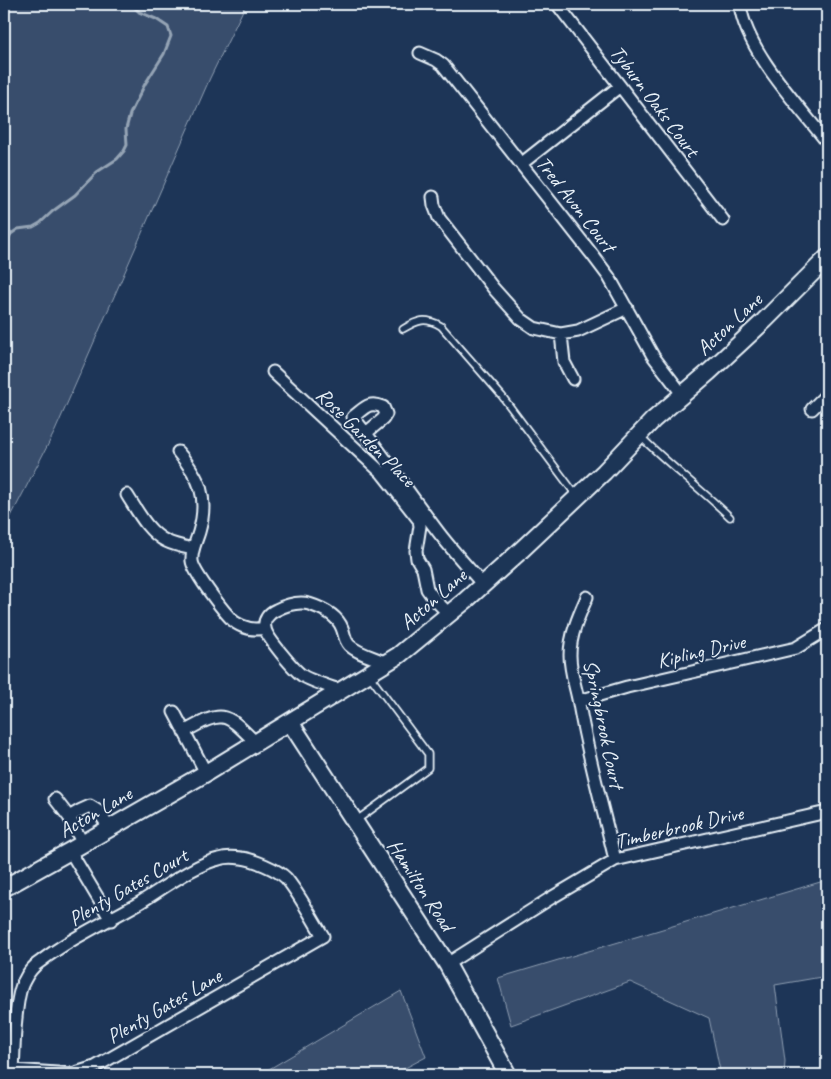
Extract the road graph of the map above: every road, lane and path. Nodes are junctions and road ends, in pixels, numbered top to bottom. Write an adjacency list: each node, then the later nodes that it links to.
1 (557, 4): 4 (street, Tyburn Oaks Court)
2 (740, 4): 5 (street)
3 (420, 53): 6 (street, Tred Avon Court)
4 (620, 86): 6 (street); 8 (street, Tyburn Oaks Court)
5 (827, 142)
6 (521, 164): 10 (street, Tred Avon Court)
7 (433, 197): 12 (street)
8 (723, 220)
9 (827, 258): 15 (street, Acton Lane)
10 (627, 308): 12 (street); 15 (street, Tred Avon Court)
11 (403, 329): 22 (lane)
12 (561, 334): 14 (street)
13 (273, 372): 27 (street, Rose Garden Place)
14 (573, 379)
15 (682, 394): 19 (street, Acton Lane)
16 (827, 394): 17 (street)
17 (812, 409)
18 (366, 433): 25 (street)
19 (639, 435): 22 (street, Acton Lane); 23 (lane)
20 (178, 452): 24 (street)
21 (127, 496): 24 (street)
22 (577, 497): 25 (street, Acton Lane)
23 (730, 517)
24 (193, 549): 28 (street)
25 (483, 585): 27 (street, Acton Lane)
26 (587, 596): 33 (street, Springbrook Court)
27 (448, 614): 30 (street, Acton Lane)
28 (265, 628): 30 (street); 32 (street)
29 (827, 629): 33 (street, Kipling Drive)
30 (387, 663): 31 (street, Acton Lane)
31 (369, 674): 32 (street, Acton Lane); 42 (lane)
32 (342, 691): 35 (street, Acton Lane)
33 (579, 702): 45 (street, Springbrook Court)
34 (174, 712): 36 (street)
35 (290, 722): 37 (street, Acton Lane); 42 (street, Hamilton Road)
36 (184, 732): 37 (street); 38 (street)
37 (256, 743): 38 (street, Acton Lane)
38 (206, 773): 43 (street, Acton Lane)
39 (55, 800): 41 (street)
40 (827, 812): 45 (street, Timberbrook Drive)
41 (70, 817): 43 (street); 44 (street)
42 (355, 822): 49 (street, Hamilton Road)
43 (110, 829): 44 (street, Acton Lane)
44 (77, 848): 46 (street, Acton Lane); 47 (street)
45 (616, 860): 49 (street, Timberbrook Drive)
46 (4, 888)
47 (111, 920): 48 (street, Plenty Gates Court); 50 (street, Plenty Gates Court)
48 (322, 936): 50 (street, Plenty Gates Lane)
49 (447, 964): 51 (street, Hamilton Road)
50 (13, 1073)
51 (508, 1075)

